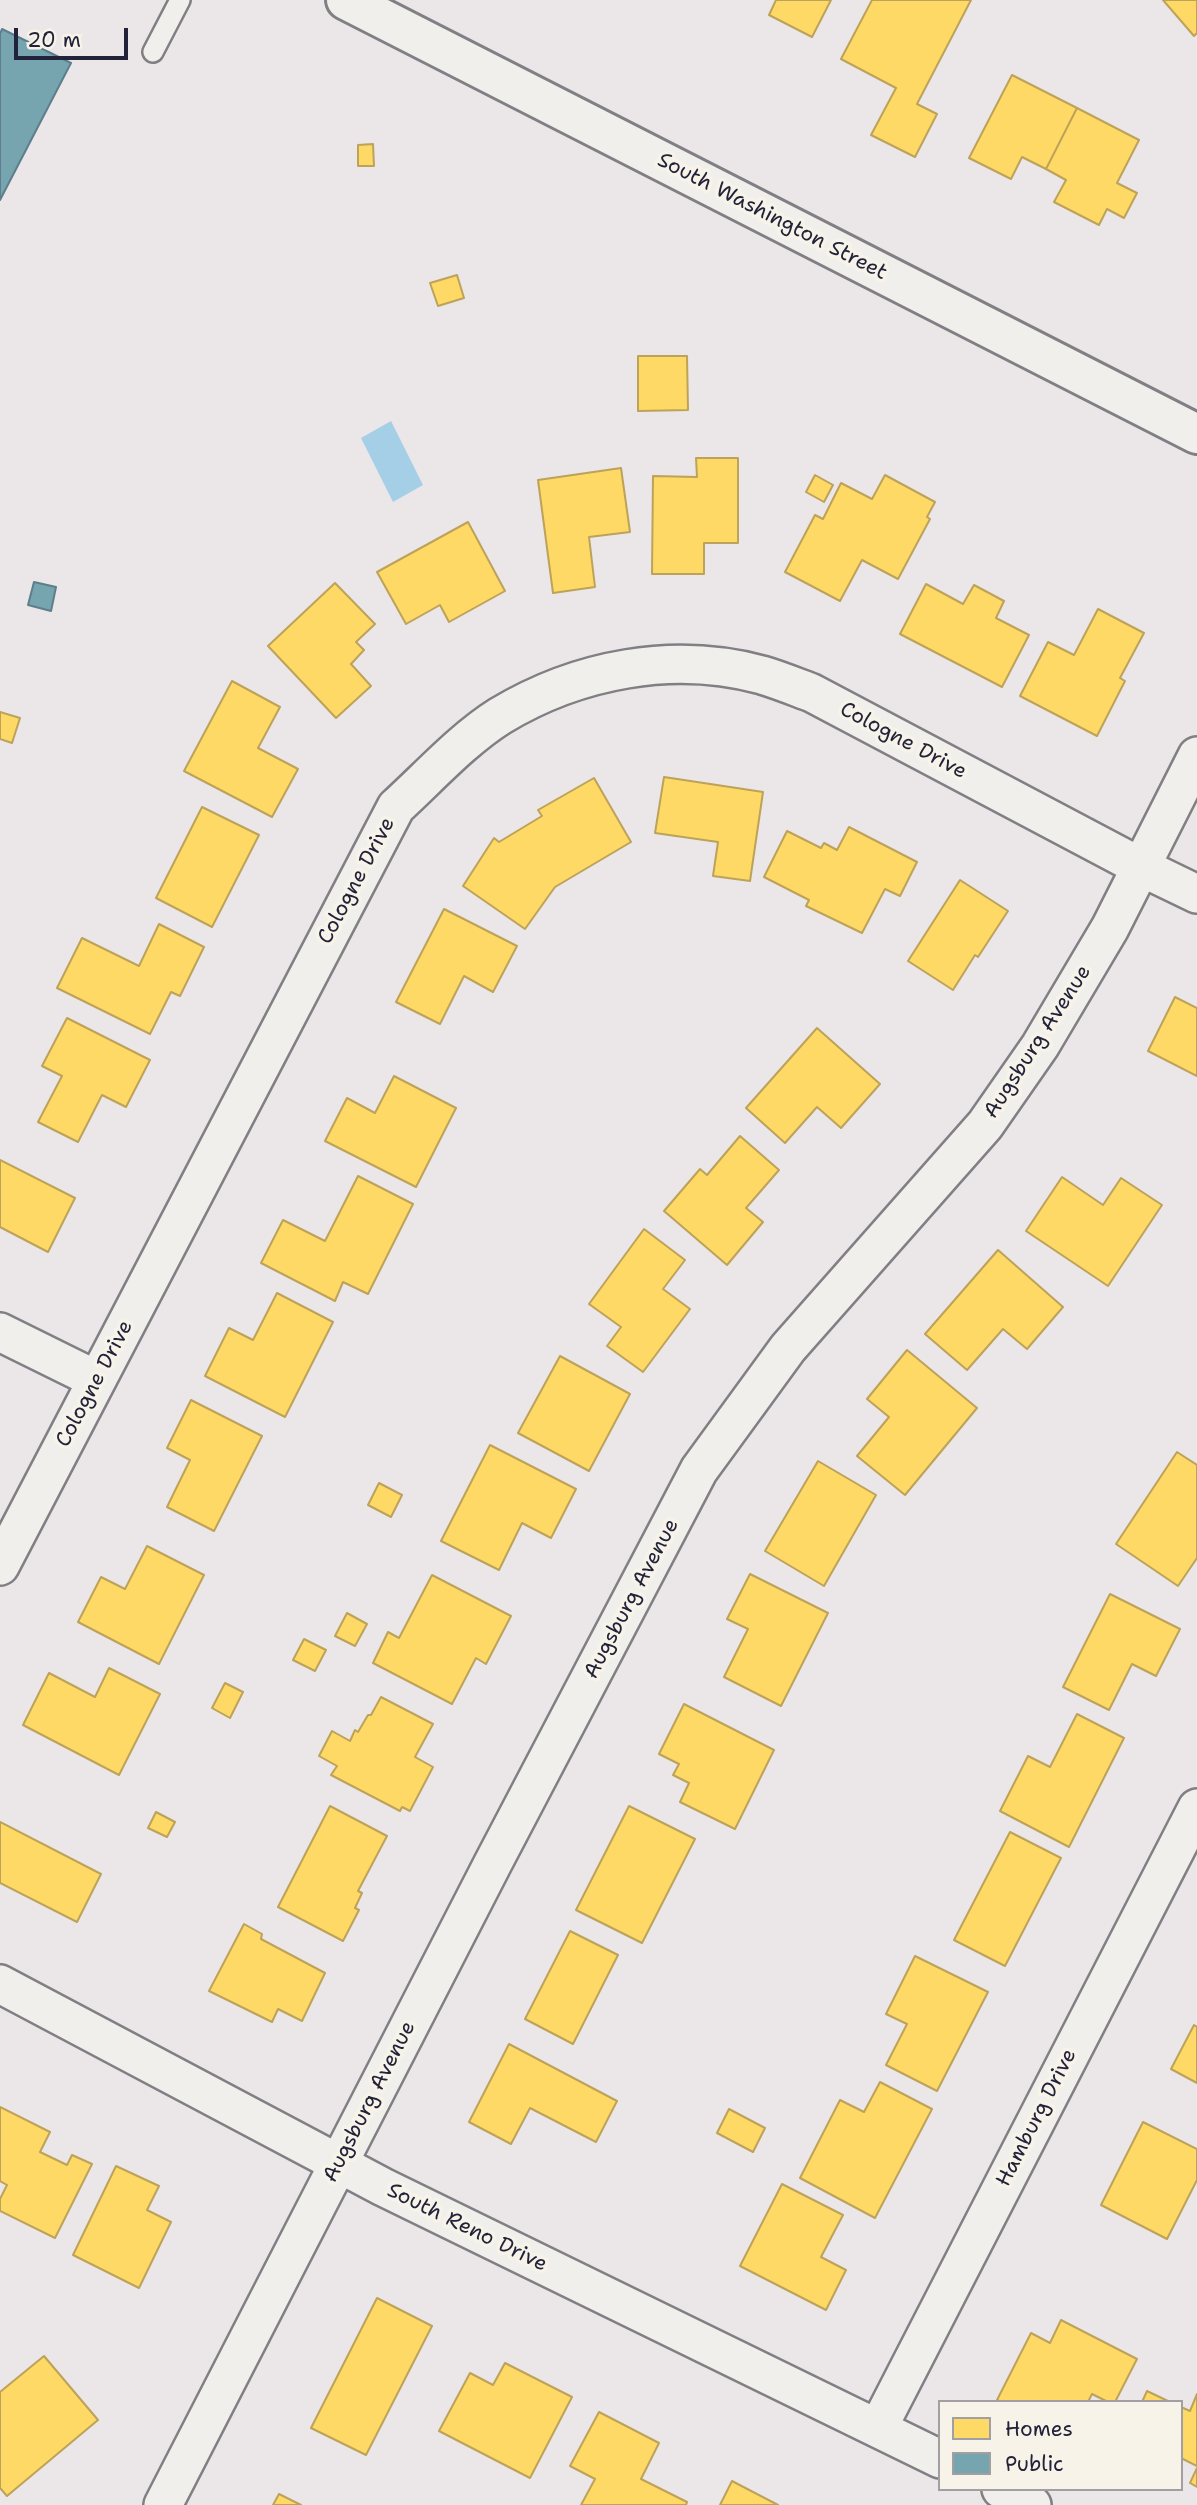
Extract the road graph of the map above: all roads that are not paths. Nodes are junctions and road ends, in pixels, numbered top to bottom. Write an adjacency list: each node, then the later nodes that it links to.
1 (180, 0): 3 (lane)
2 (351, 1): 4 (street, South Washington Street)
3 (153, 52)
4 (1197, 434)
5 (1197, 756): 6 (street, Augsburg Avenue)
6 (1141, 867): 7 (street, Cologne Drive); 9 (street, Cologne Drive); 13 (street, Augsburg Avenue)
7 (1197, 894)
8 (0, 1332): 9 (street)
9 (97, 1380): 10 (street, Cologne Drive)
10 (0, 1566)
11 (1197, 1808): 14 (street, Hamburg Drive)
12 (0, 1984): 13 (street, South Reno Drive)
13 (338, 2164): 14 (street, South Reno Drive); 17 (street, Augsburg Avenue)
14 (878, 2428): 15 (street, South Reno Drive)
15 (938, 2458)
16 (1005, 2491): 18 (street)
17 (163, 2505)
18 (1032, 2505)

